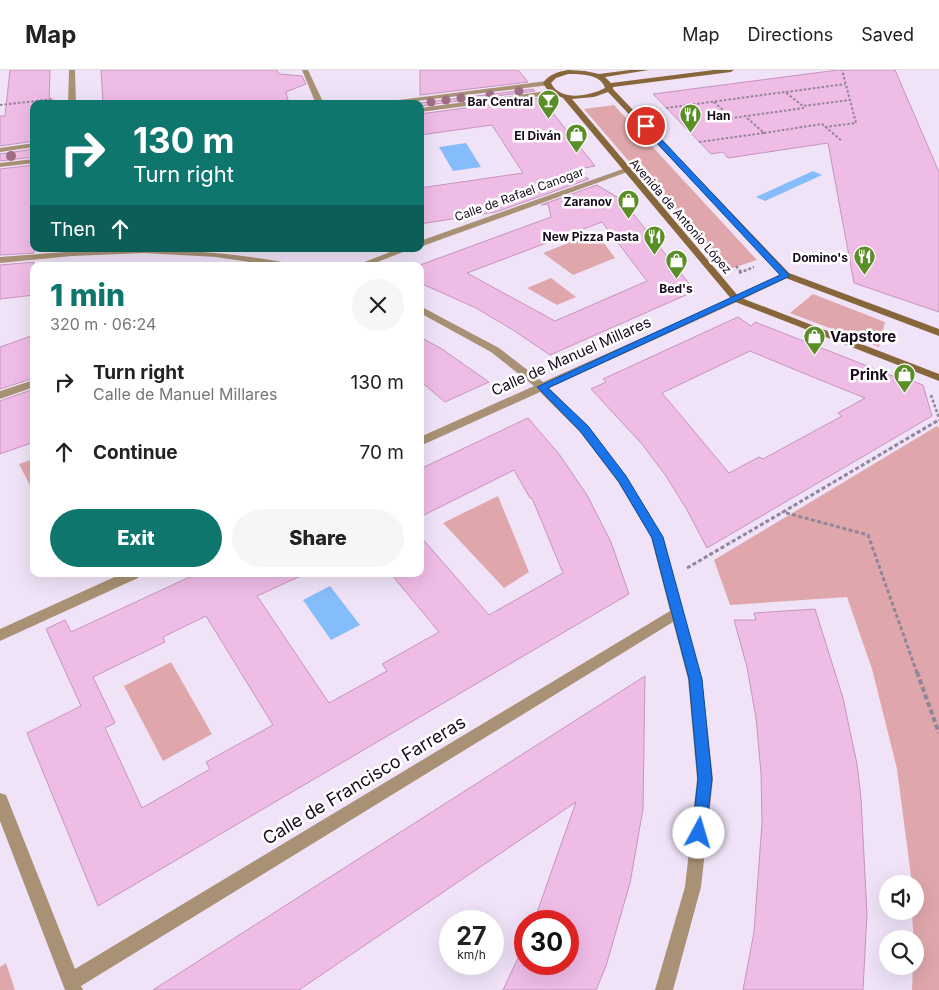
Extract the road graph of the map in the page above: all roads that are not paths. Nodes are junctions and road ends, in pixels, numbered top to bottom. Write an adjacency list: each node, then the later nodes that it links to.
1 (72, 70): 11 (street)
2 (305, 70): 12 (street)
3 (646, 70): 6 (street)
4 (731, 70): 8 (street)
5 (543, 71): 7 (street)
6 (594, 73): 7 (street); 8 (street)
7 (548, 81): 9 (street); 13 (street)
8 (609, 87): 10 (street); 27 (street)
9 (554, 92): 10 (street); 14 (street)
10 (565, 96): 19 (street, Avenida de Antonio López)
11 (72, 100)
12 (318, 100)
13 (403, 100)
14 (424, 109)
15 (30, 146): 16 (street)
16 (0, 150)
17 (30, 161): 18 (street)
18 (0, 165)
19 (626, 171): 20 (street, Calle de Rafael Canogar); 28 (street, Avenida de Antonio López)
20 (424, 243)
21 (62, 252): 24 (street)
22 (168, 252): 25 (street)
23 (386, 252): 26 (street)
24 (0, 260)
25 (260, 262)
26 (367, 262)
27 (786, 276): 28 (street, Calle de Manuel Millares); 30 (street)
28 (736, 299): 31 (street); 33 (street, Calle de Manuel Millares)
29 (424, 311): 33 (street)
30 (939, 333)
31 (939, 378)
32 (30, 384): 34 (street)
33 (542, 387): 35 (street, Calle de Manuel Millares); 37 (street)
34 (0, 395)
35 (424, 440)
36 (126, 577): 38 (street)
37 (677, 613): 40 (street, Calle de Francisco Farreras); 41 (street)
38 (0, 635)
39 (0, 800): 40 (street)
40 (73, 986)
41 (664, 990)

